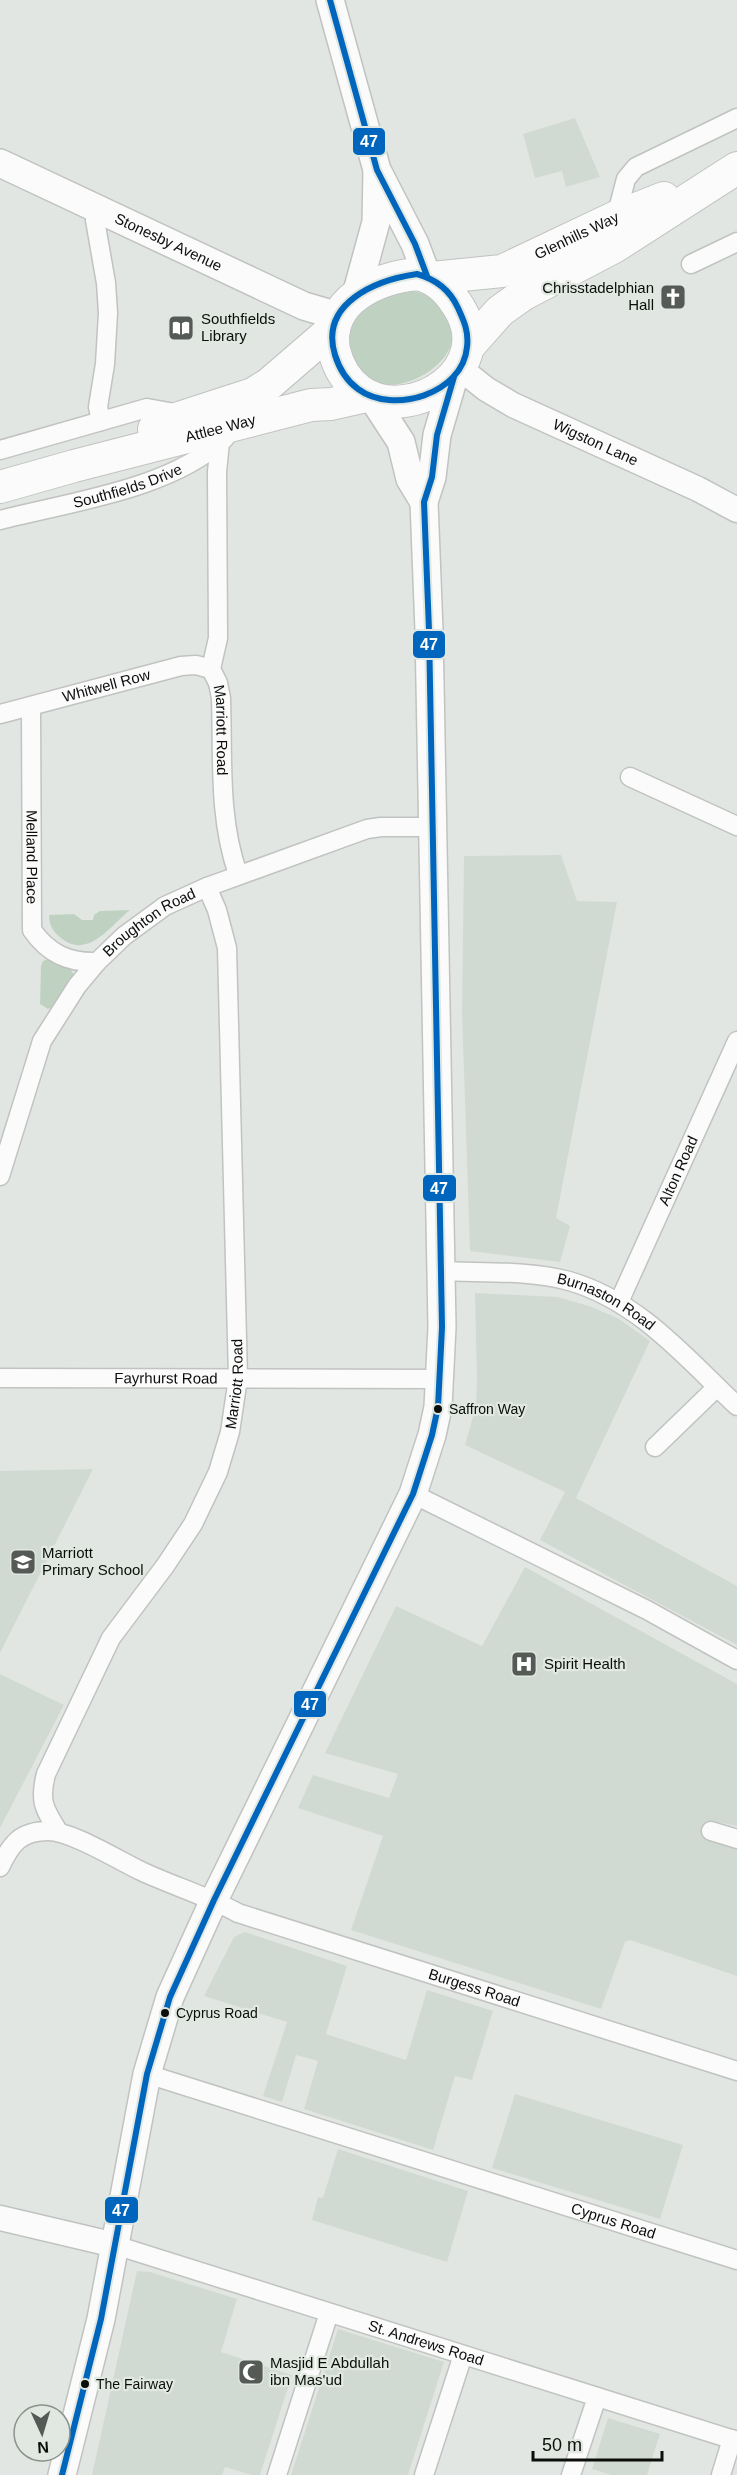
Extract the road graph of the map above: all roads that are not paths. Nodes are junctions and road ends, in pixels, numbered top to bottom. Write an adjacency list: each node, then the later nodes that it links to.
1 (330, 0): 4 (main road)
2 (737, 118): 7 (street)
3 (0, 163): 6 (main road, Stonesby Avenue)
4 (377, 170): 10 (main road); 11 (main road)
5 (728, 173): 7 (highway, Glenhills Way); 12 (highway, Glenhills Way)
6 (98, 209): 11 (main road, Stonesby Avenue); 15 (street)
7 (616, 217): 10 (highway, Glenhills Way)
8 (737, 242): 9 (street)
9 (691, 264)
10 (430, 277): 11 (highway); 12 (highway)
11 (343, 313): 13 (highway); 14 (highway, Attlee Way)
12 (461, 364): 13 (highway); 20 (main road); 21 (street, Wigston Lane)
13 (370, 397): 16 (highway, Attlee Way); 20 (main road)
14 (176, 419): 15 (street); 18 (highway, Attlee Way)
15 (101, 421): 17 (street)
16 (230, 433): 18 (highway, Attlee Way); 22 (street, Southfields Drive); 23 (street, Marriott Road)
17 (0, 450)
18 (74, 465): 19 (highway, Attlee Way)
19 (0, 487)
20 (424, 502): 28 (main road)
21 (737, 510)
22 (0, 520)
23 (211, 669): 24 (street, Whitwell Row); 29 (street, Marriott Road)
24 (31, 706): 25 (street, Whitwell Row); 31 (street, Melland Place)
25 (0, 714)
26 (630, 777): 27 (street)
27 (737, 826)
28 (432, 827): 29 (street, Broughton Road); 34 (main road)
29 (238, 874): 30 (street, Broughton Road)
30 (207, 887): 31 (street, Broughton Road); 37 (street, Marriott Road)
31 (97, 962): 33 (street, Broughton Road)
32 (737, 1041): 35 (street, Alton Road)
33 (0, 1176)
34 (441, 1271): 35 (street, Burnaston Road); 38 (main road)
35 (619, 1302): 39 (street, Burnaston Road)
36 (0, 1378): 37 (street, Fayrhurst Road)
37 (238, 1378): 38 (street, Fayrhurst Road); 44 (street, Marriott Road)
38 (440, 1379): 42 (main road)
39 (717, 1387): 40 (street, Burnaston Road); 41 (street)
40 (737, 1406)
41 (655, 1447)
42 (413, 1494): 43 (street); 48 (main road)
43 (737, 1660)
44 (58, 1831): 47 (street); 48 (street, Burgess Road)
45 (711, 1831): 46 (street)
46 (737, 1839)
47 (0, 1867)
48 (214, 1900): 49 (street, Burgess Road); 50 (main road)
49 (737, 2071)
50 (147, 2074): 52 (main road); 53 (street, Cyprus Road)
51 (0, 2218): 52 (street)
52 (114, 2245): 54 (street, St. Andrews Road); 58 (main road)
53 (737, 2260)
54 (329, 2313): 55 (street, St. Andrews Road); 59 (street)
55 (463, 2355): 56 (street, St. Andrews Road); 60 (street)
56 (597, 2397): 57 (street, St. Andrews Road); 61 (street)
57 (734, 2440): 62 (street)
58 (62, 2475)
59 (277, 2475)
60 (424, 2475)
61 (571, 2475)
62 (720, 2475)

